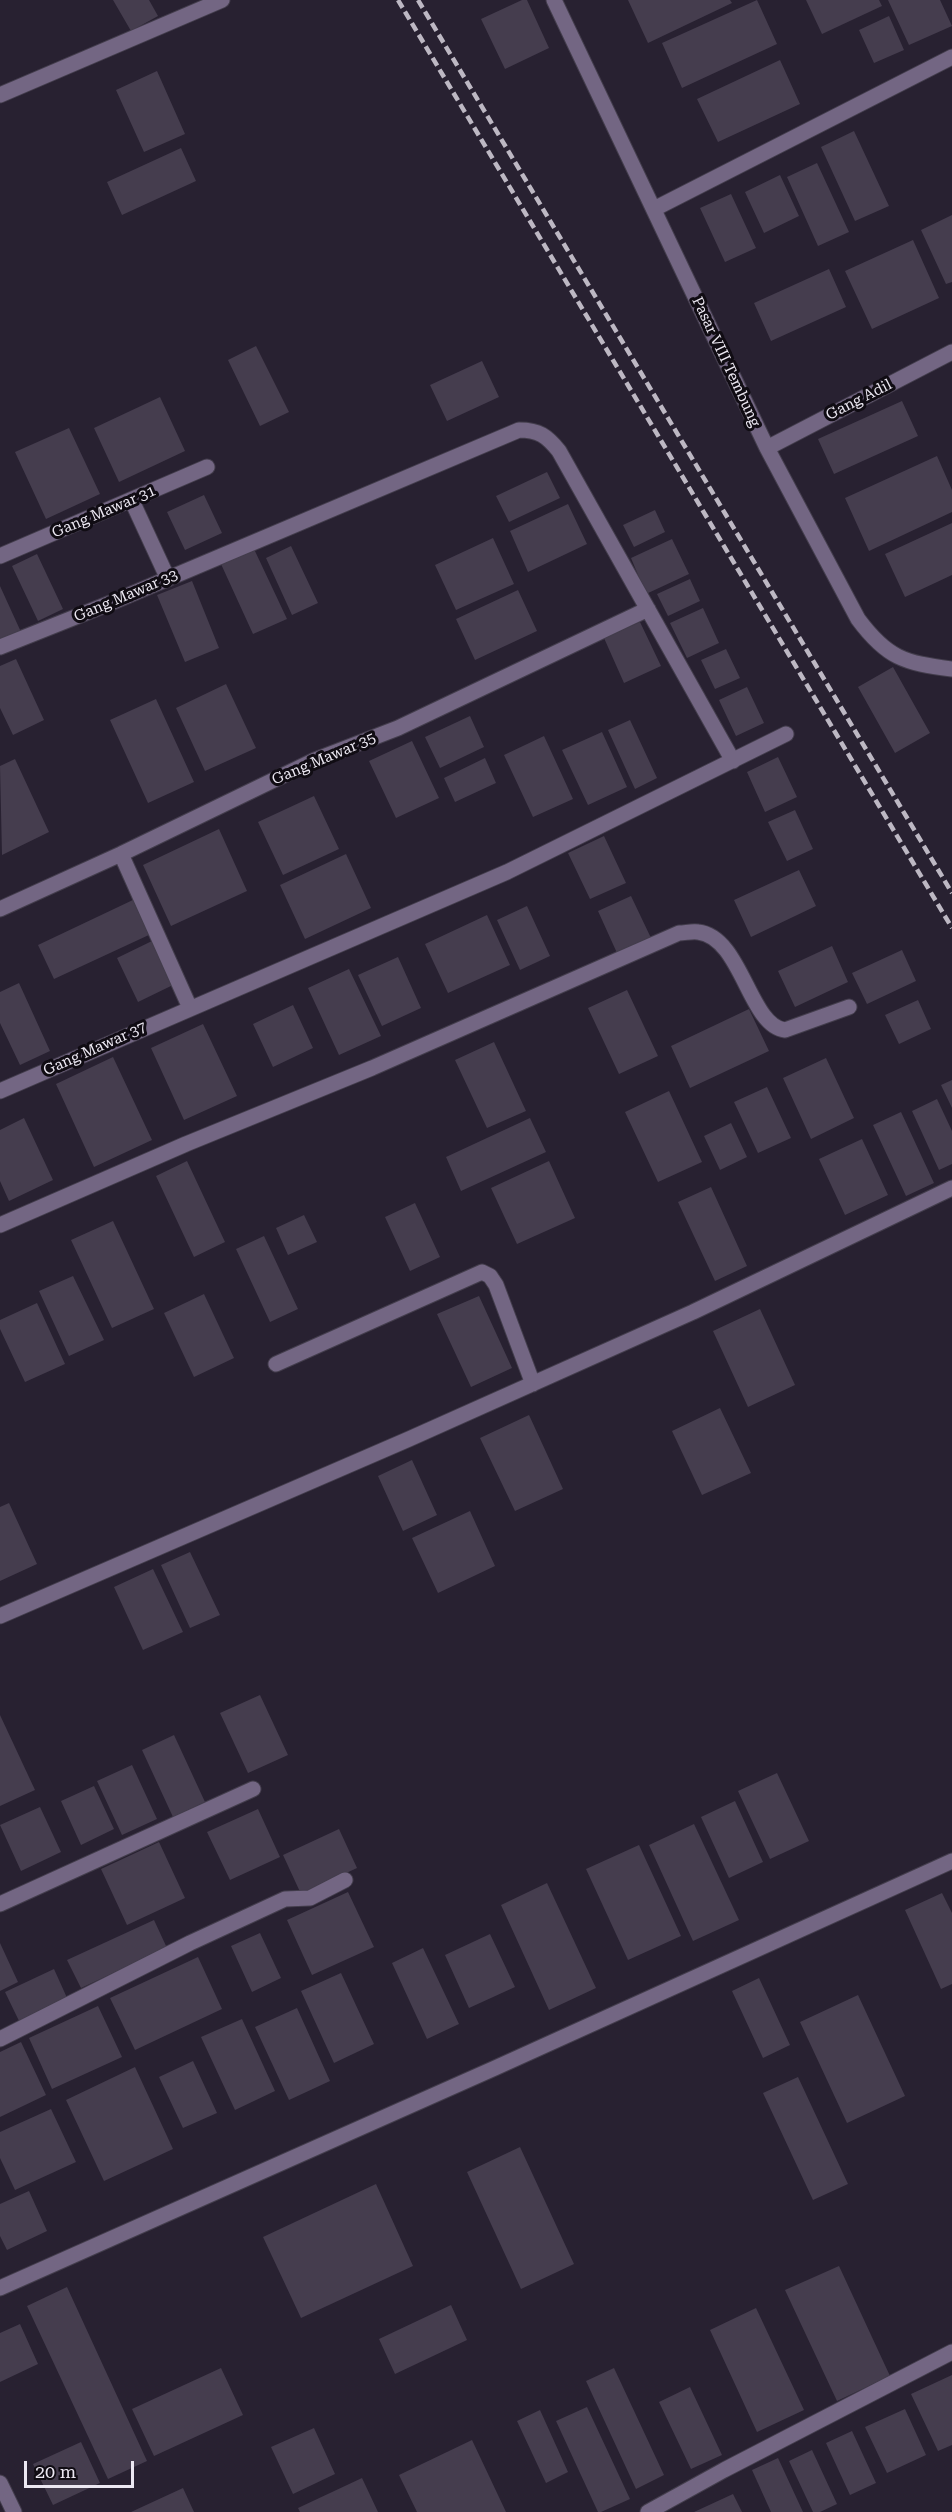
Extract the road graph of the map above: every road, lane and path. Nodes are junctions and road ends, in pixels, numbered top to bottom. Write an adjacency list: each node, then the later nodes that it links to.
1 (222, 0): 4 (street)
2 (554, 0): 5 (street, Pasar VIII Tembung)
3 (952, 57): 5 (street)
4 (0, 95)
5 (654, 209): 7 (street, Pasar VIII Tembung)
6 (952, 352): 7 (street, Gang Adil)
7 (767, 448): 14 (street, Pasar VIII Tembung)
8 (207, 467): 9 (street, Gang Mawar 31)
9 (132, 501): 10 (street, Gang Mawar 31); 11 (street)
10 (0, 556)
11 (168, 579): 12 (street, Gang Mawar 33); 13 (street, Gang Mawar 33)
12 (648, 609): 16 (street); 17 (street, Gang Mawar 35)
13 (0, 647)
14 (952, 669)
15 (786, 734): 16 (street, Gang Mawar 37)
16 (733, 762): 20 (street, Gang Mawar 37)
17 (121, 854): 18 (street, Gang Mawar 35); 20 (street)
18 (0, 909)
19 (849, 1007): 23 (street)
20 (190, 1008): 21 (street, Gang Mawar 37)
21 (0, 1091)
22 (952, 1188): 25 (street)
23 (0, 1226)
24 (276, 1364): 25 (street)
25 (533, 1384): 26 (street)
26 (0, 1616)
27 (253, 1789): 30 (street)
28 (952, 1861): 32 (street)
29 (345, 1880): 31 (street)
30 (0, 1904)
31 (0, 2039)
32 (0, 2288)
33 (952, 2352): 36 (street)
34 (0, 2483): 35 (street)
35 (8, 2508)
36 (648, 2512)

